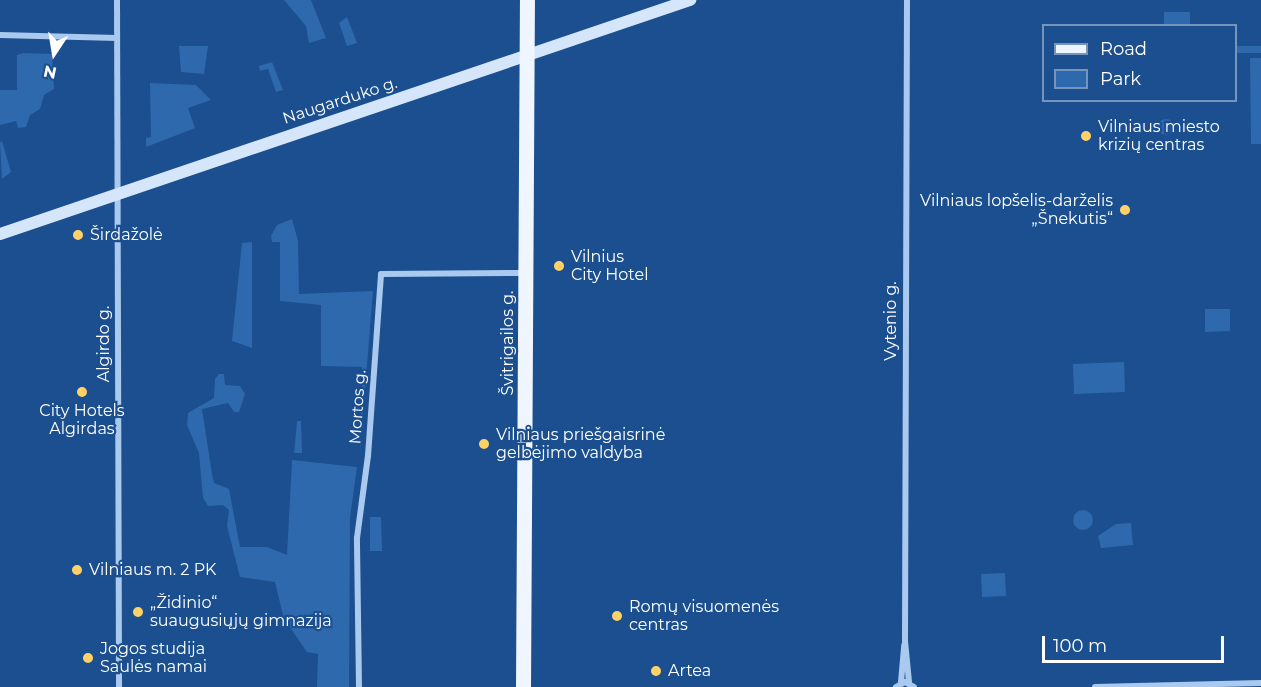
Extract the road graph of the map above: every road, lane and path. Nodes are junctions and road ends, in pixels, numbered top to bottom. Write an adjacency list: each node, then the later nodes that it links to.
1 (117, 0): 6 (street, Algirdo g.)
2 (527, 0): 7 (main road, Švitrigailos g.)
3 (690, 0): 7 (main road, Naugarduko g.)
4 (907, 0): 11 (street, Vytenio g.)
5 (0, 35): 6 (street)
6 (117, 38): 8 (street, Algirdo g.)
7 (526, 57): 8 (main road, Naugarduko g.); 10 (main road, Švitrigailos g.)
8 (116, 195): 9 (main road, Naugarduko g.); 16 (street, Algirdo g.)
9 (0, 234)
10 (526, 273): 17 (street, Mortos g.); 18 (main road, Švitrigailos g.)
11 (905, 641): 13 (street, Vytenio g.); 14 (street, Vytenio g.)
12 (1261, 683): 15 (street)
13 (898, 685): 14 (street)
14 (912, 685)
15 (1198, 686): 19 (street)
16 (119, 687)
17 (359, 687)
18 (523, 687)
19 (1095, 687)

